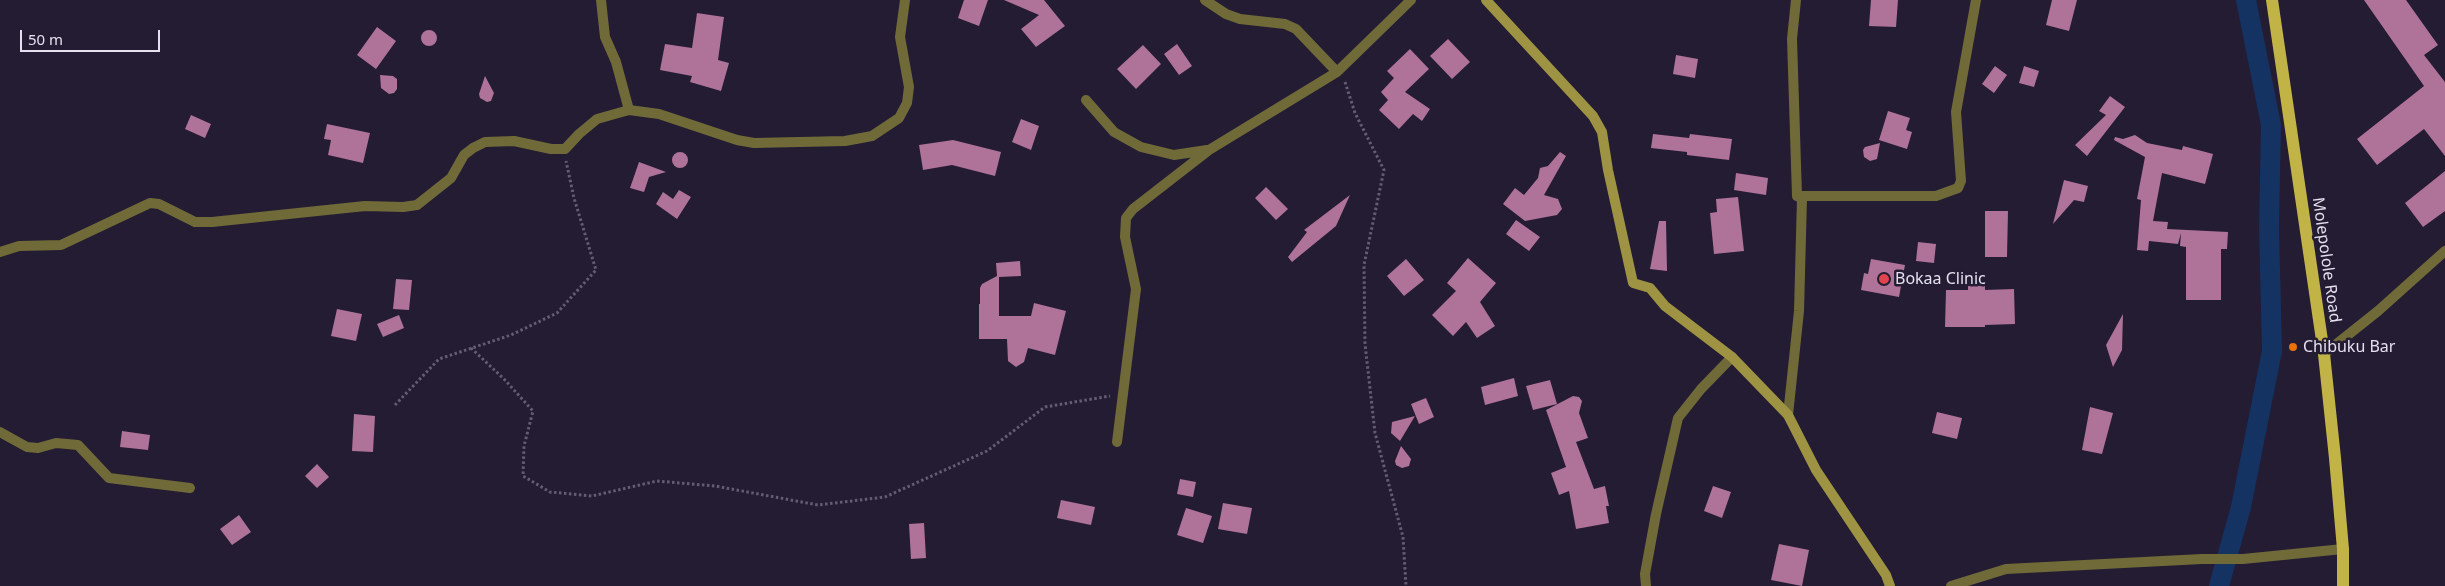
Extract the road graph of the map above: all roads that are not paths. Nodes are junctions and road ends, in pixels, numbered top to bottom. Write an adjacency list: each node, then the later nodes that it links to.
1 (601, 0): 11 (street)
2 (905, 0): 11 (street)
3 (1205, 0): 9 (street)
4 (1411, 0): 9 (street)
5 (1486, 0): 17 (street)
6 (1796, 0): 13 (street)
7 (1976, 0): 13 (street)
8 (2272, 0): 16 (main road, Molepolole Road)
9 (1337, 72): 12 (street)
10 (1086, 100): 12 (street)
11 (629, 110): 15 (street)
12 (1209, 150): 20 (street)
13 (1797, 196): 18 (street)
14 (2445, 251): 16 (street)
15 (0, 252)
16 (2324, 354): 22 (main road, Molepolole Road)
17 (1732, 357): 18 (street); 23 (street)
18 (1788, 415): 24 (street)
19 (0, 432): 21 (street)
20 (1117, 442)
21 (190, 488)
22 (2343, 549): 25 (street); 26 (main road, Molepolole Road)
23 (1646, 586)
24 (1890, 586)
25 (1950, 586)
26 (2343, 586)

